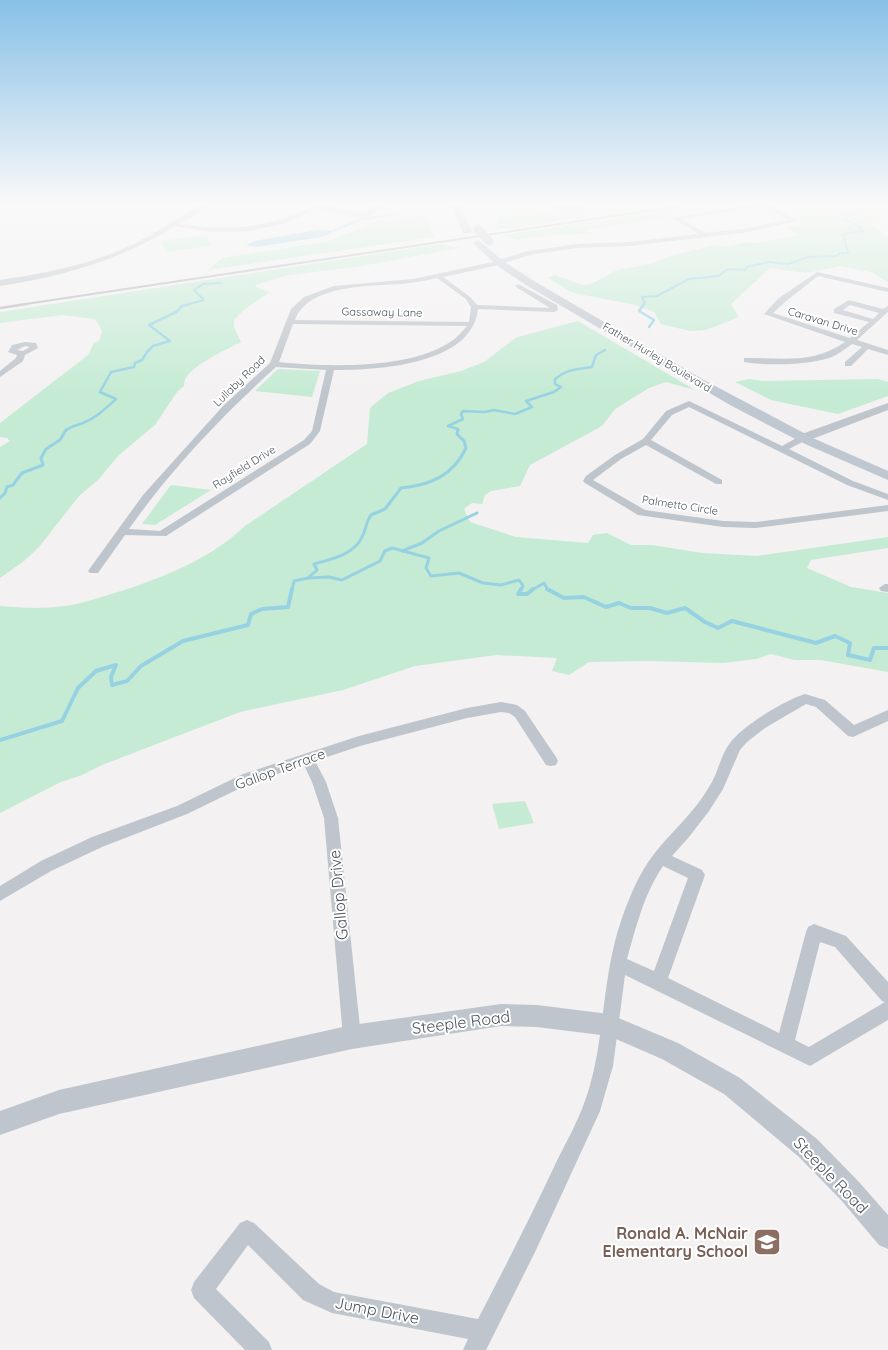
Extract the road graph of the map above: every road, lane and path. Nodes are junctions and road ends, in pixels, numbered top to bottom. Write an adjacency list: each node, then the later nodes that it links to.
1 (77, 267): 5 (street)
2 (473, 267): 4 (street, Lullaby Road)
3 (516, 267): 23 (main road, Father Hurley Boulevard)
4 (438, 276): 8 (street); 11 (street, Lullaby Road)
5 (0, 283)
6 (518, 286): 8 (street)
7 (888, 290): 13 (street, Caravan Drive)
8 (475, 307): 12 (street)
9 (886, 310): 10 (street); 10 (street)
10 (873, 321): 13 (street)
11 (292, 322): 12 (street, Gassaway Lane); 18 (street, Lullaby Road)
12 (472, 324): 20 (street)
13 (850, 340): 14 (street, Caravan Drive); 17 (street)
14 (867, 346): 15 (street, Caravan Drive); 19 (street)
15 (888, 353)
16 (22, 354): 21 (street)
17 (747, 360)
18 (274, 364): 20 (street); 31 (street, Lullaby Road)
19 (848, 364)
20 (331, 367): 31 (street, Rayfield Drive)
21 (0, 375)
22 (888, 406): 23 (street)
23 (810, 436): 25 (street); 26 (main road, Father Hurley Boulevard); 27 (main road, Father Hurley Boulevard)
24 (646, 441): 25 (street, Palmetto Circle); 28 (street); 30 (street, Palmetto Circle)
25 (781, 450): 29 (street, Palmetto Circle)
26 (888, 466)
27 (888, 476)
28 (719, 482)
29 (888, 498)
30 (888, 508)
31 (122, 532): 32 (street, Lullaby Road)
32 (94, 571)
33 (888, 715): 36 (street)
34 (307, 758): 35 (street, Gallop Terrace); 37 (street, Gallop Terrace); 43 (street, Gallop Drive)
35 (551, 761)
36 (660, 858): 38 (street); 39 (street)
37 (0, 894)
38 (618, 963): 39 (street); 42 (street)
39 (658, 982): 44 (street)
40 (888, 995): 44 (street)
41 (888, 1010): 44 (street)
42 (609, 1025): 43 (street, Steeple Road); 46 (street, Steeple Road); 47 (street)
43 (352, 1036): 45 (street, Steeple Road)
44 (785, 1044)
45 (0, 1123)
46 (885, 1226)
47 (484, 1330): 48 (street, Jump Drive); 49 (street)
48 (261, 1350)
49 (474, 1350)

